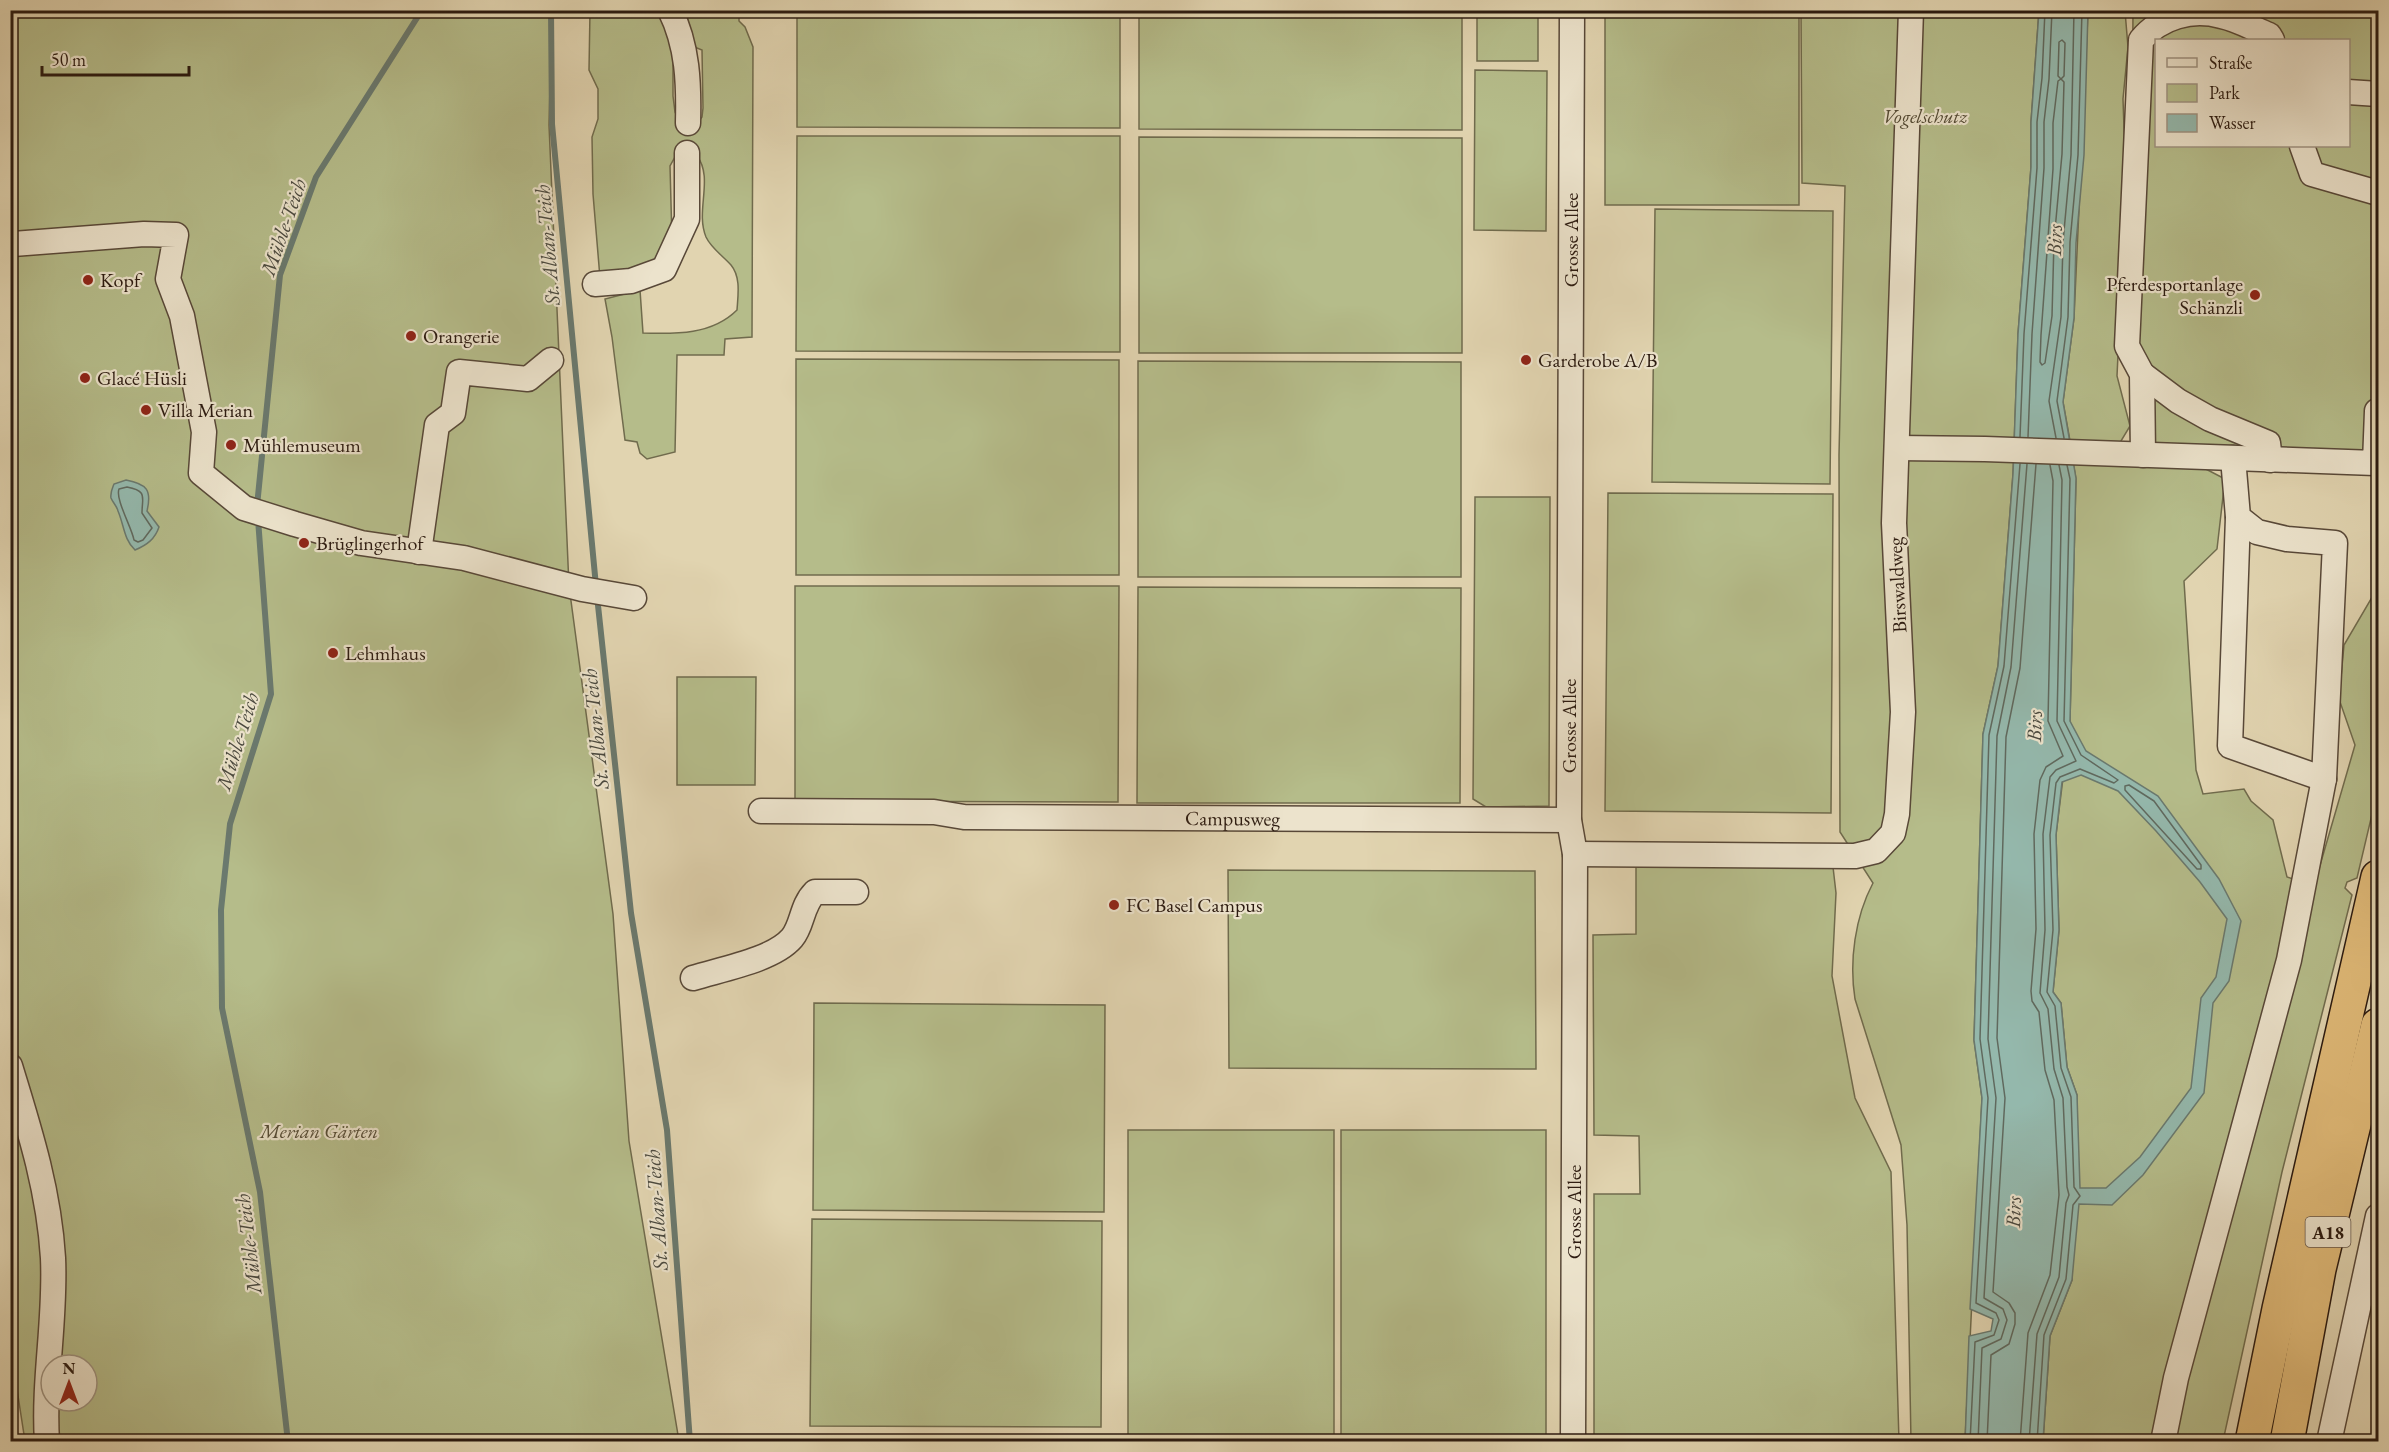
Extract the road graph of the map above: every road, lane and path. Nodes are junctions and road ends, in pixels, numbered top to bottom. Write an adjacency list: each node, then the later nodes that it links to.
1 (670, 10): 9 (lane)
2 (1572, 10): 27 (lane, Grosse Allee)
3 (1911, 10): 18 (lane, Birswaldweg)
4 (2213, 13): 5 (lane); 6 (lane)
5 (2152, 19): 16 (lane)
6 (2271, 39)
7 (2350, 92): 8 (lane)
8 (2379, 93)
9 (688, 123)
10 (2302, 147): 12 (lane)
11 (687, 153): 14 (lane)
12 (2379, 193)
13 (11, 243): 23 (lane)
14 (595, 284)
15 (551, 360): 23 (lane)
16 (2142, 374): 19 (lane); 21 (lane)
17 (2377, 411): 21 (lane)
18 (1897, 448): 19 (lane); 28 (lane, Birswaldweg)
19 (2143, 455): 20 (lane)
20 (2233, 458): 21 (lane); 22 (lane)
21 (2270, 460)
22 (2238, 517): 25 (lane); 25 (lane)
23 (419, 552): 24 (lane)
24 (623, 597)
25 (2324, 779): 38 (lane)
26 (761, 811): 27 (lane, Campusweg)
27 (1569, 820): 28 (lane, Grosse Allee)
28 (1575, 854): 37 (lane, Grosse Allee)
29 (2379, 877): 34 (highway, A18)
30 (856, 892): 31 (lane)
31 (693, 978)
32 (2379, 1025): 41 (highway, A18)
33 (10, 1066): 36 (lane)
34 (2304, 1199): 39 (highway); 40 (highway, A18)
35 (2379, 1216): 42 (lane)
36 (47, 1442)
37 (1573, 1442)
38 (2163, 1442)
39 (2242, 1442)
40 (2252, 1442)
41 (2287, 1442)
42 (2329, 1442)

